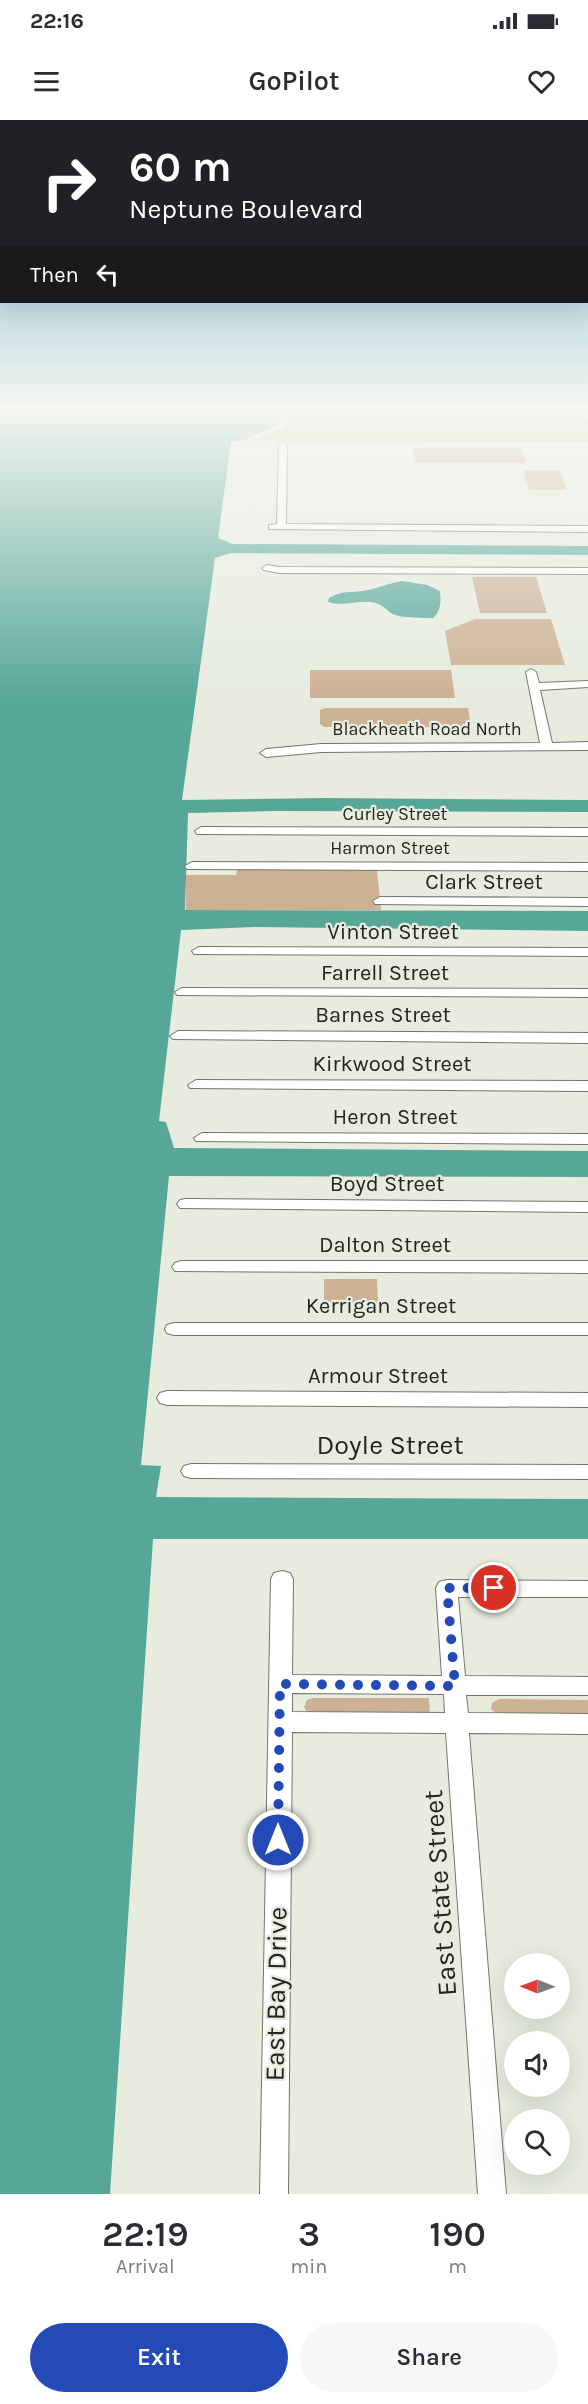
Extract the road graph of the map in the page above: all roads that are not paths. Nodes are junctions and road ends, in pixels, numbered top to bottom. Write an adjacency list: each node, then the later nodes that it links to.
1 (281, 505): 2 (street)
2 (588, 529)
3 (267, 568): 4 (street)
4 (588, 571)
5 (531, 672): 7 (street)
6 (588, 684): 7 (street)
7 (534, 687): 9 (street)
8 (588, 746): 9 (street, Blackheath Road North)
9 (547, 747): 10 (street, Blackheath Road North)
10 (266, 753)
11 (201, 831): 12 (street, Curley Street)
12 (588, 832)
13 (192, 866): 14 (street, Harmon Street)
14 (588, 867)
15 (380, 901): 16 (street, Clark Street)
16 (588, 902)
17 (199, 951): 18 (street, Vinton Street)
18 (588, 952)
19 (182, 992): 20 (street, Farrell Street)
20 (588, 993)
21 (178, 1036): 22 (street, Barnes Street)
22 (588, 1038)
23 (196, 1085): 24 (street, Kirkwood Street)
24 (588, 1086)
25 (202, 1138): 26 (street, Heron Street)
26 (588, 1139)
27 (186, 1204): 28 (street, Boyd Street)
28 (588, 1207)
29 (181, 1267): 30 (street, Dalton Street)
30 (588, 1267)
31 (174, 1329): 32 (street, Kerrigan Street)
32 (588, 1329)
33 (167, 1398): 34 (street, Armour Street)
34 (588, 1400)
35 (191, 1471): 36 (street, Doyle Street)
36 (588, 1472)
37 (282, 1579): 39 (street, East Bay Drive)
38 (588, 1588): 40 (street, East State Street)
39 (280, 1684): 40 (street); 42 (street, East Bay Drive)
40 (455, 1686): 41 (street); 43 (street, East State Street)
41 (588, 1686)
42 (279, 1722): 43 (street); 45 (street, East Bay Drive)
43 (457, 1723): 44 (street); 46 (street, East State Street)
44 (588, 1724)
45 (274, 2194)
46 (492, 2194)

